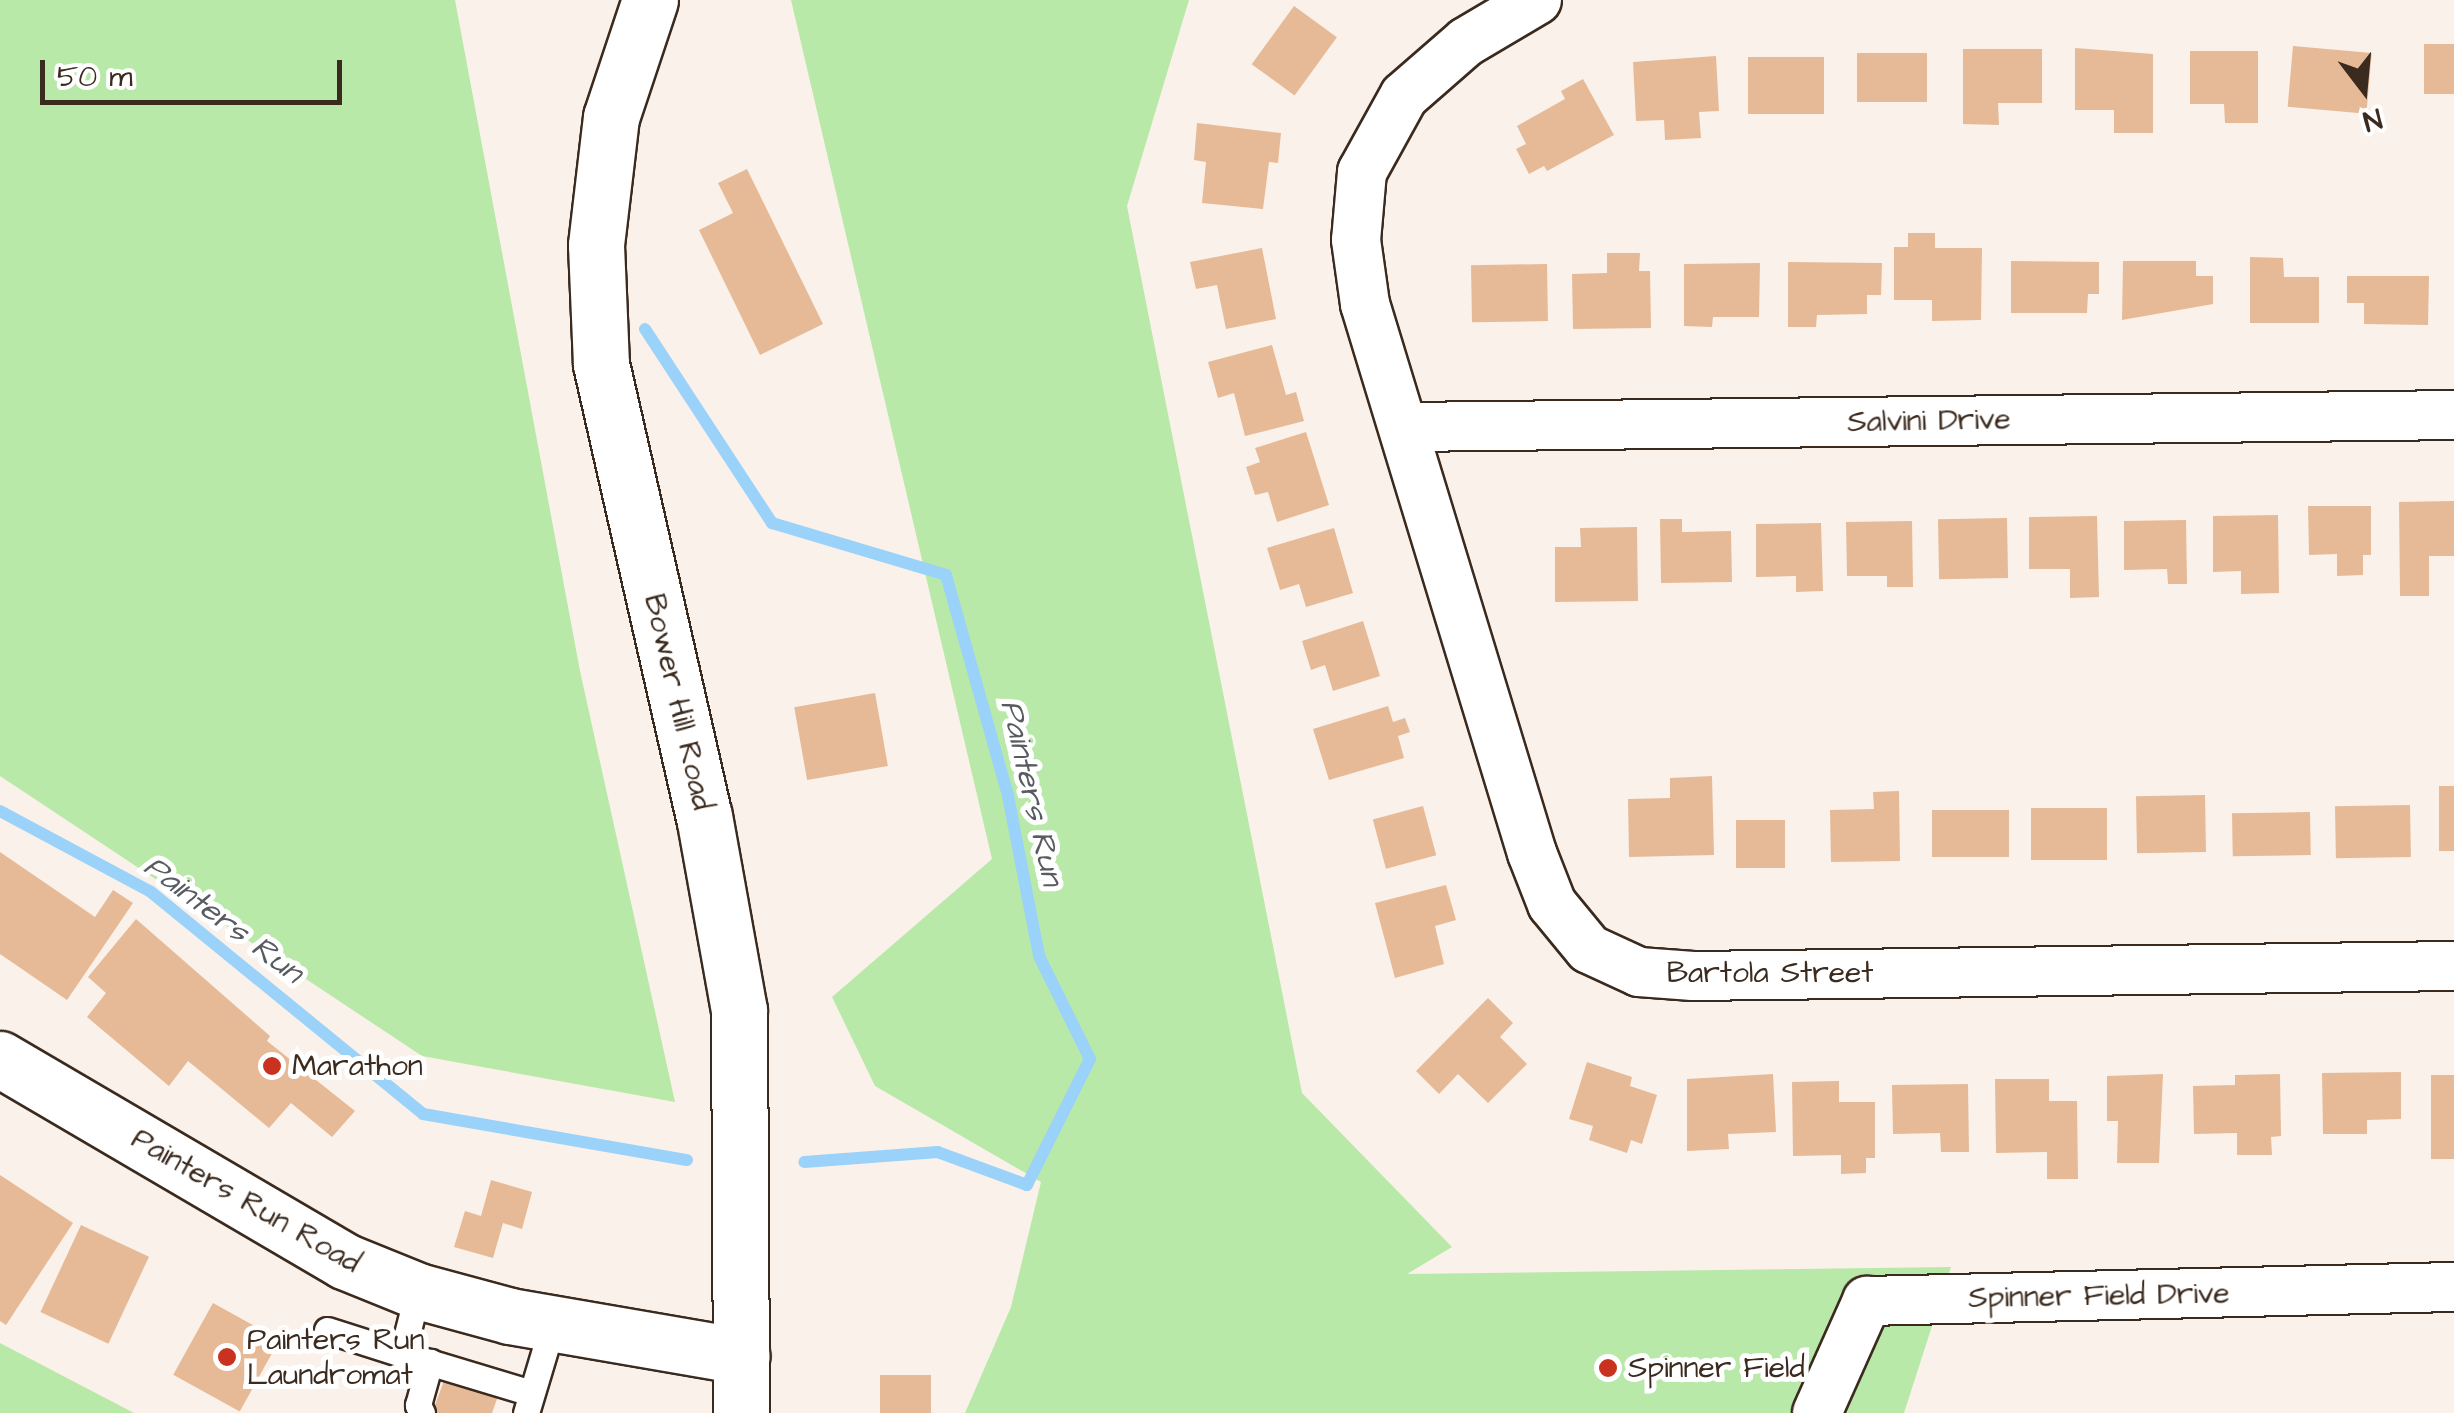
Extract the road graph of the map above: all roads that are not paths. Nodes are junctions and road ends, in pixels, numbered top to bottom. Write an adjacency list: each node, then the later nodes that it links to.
1 (650, 0): 12 (main road, Bower Hill Road)
2 (1537, 0): 4 (street, Bartola Street)
3 (2454, 415): 4 (street, Salvini Drive)
4 (1404, 428): 5 (street, Bartola Street)
5 (2454, 966)
6 (0, 1059): 8 (main road, Painters Run Road)
7 (2454, 1287): 17 (street, Spinner Field Drive)
8 (418, 1291): 9 (main road, Painters Run Road); 11 (lane)
9 (553, 1323): 12 (main road, Painters Run Road); 14 (lane)
10 (326, 1330): 11 (lane)
11 (402, 1354): 13 (lane)
12 (742, 1356): 16 (main road, Bower Hill Road)
13 (430, 1362): 14 (lane); 15 (lane)
14 (529, 1403)
15 (422, 1413)
16 (741, 1413)
17 (1817, 1413)

